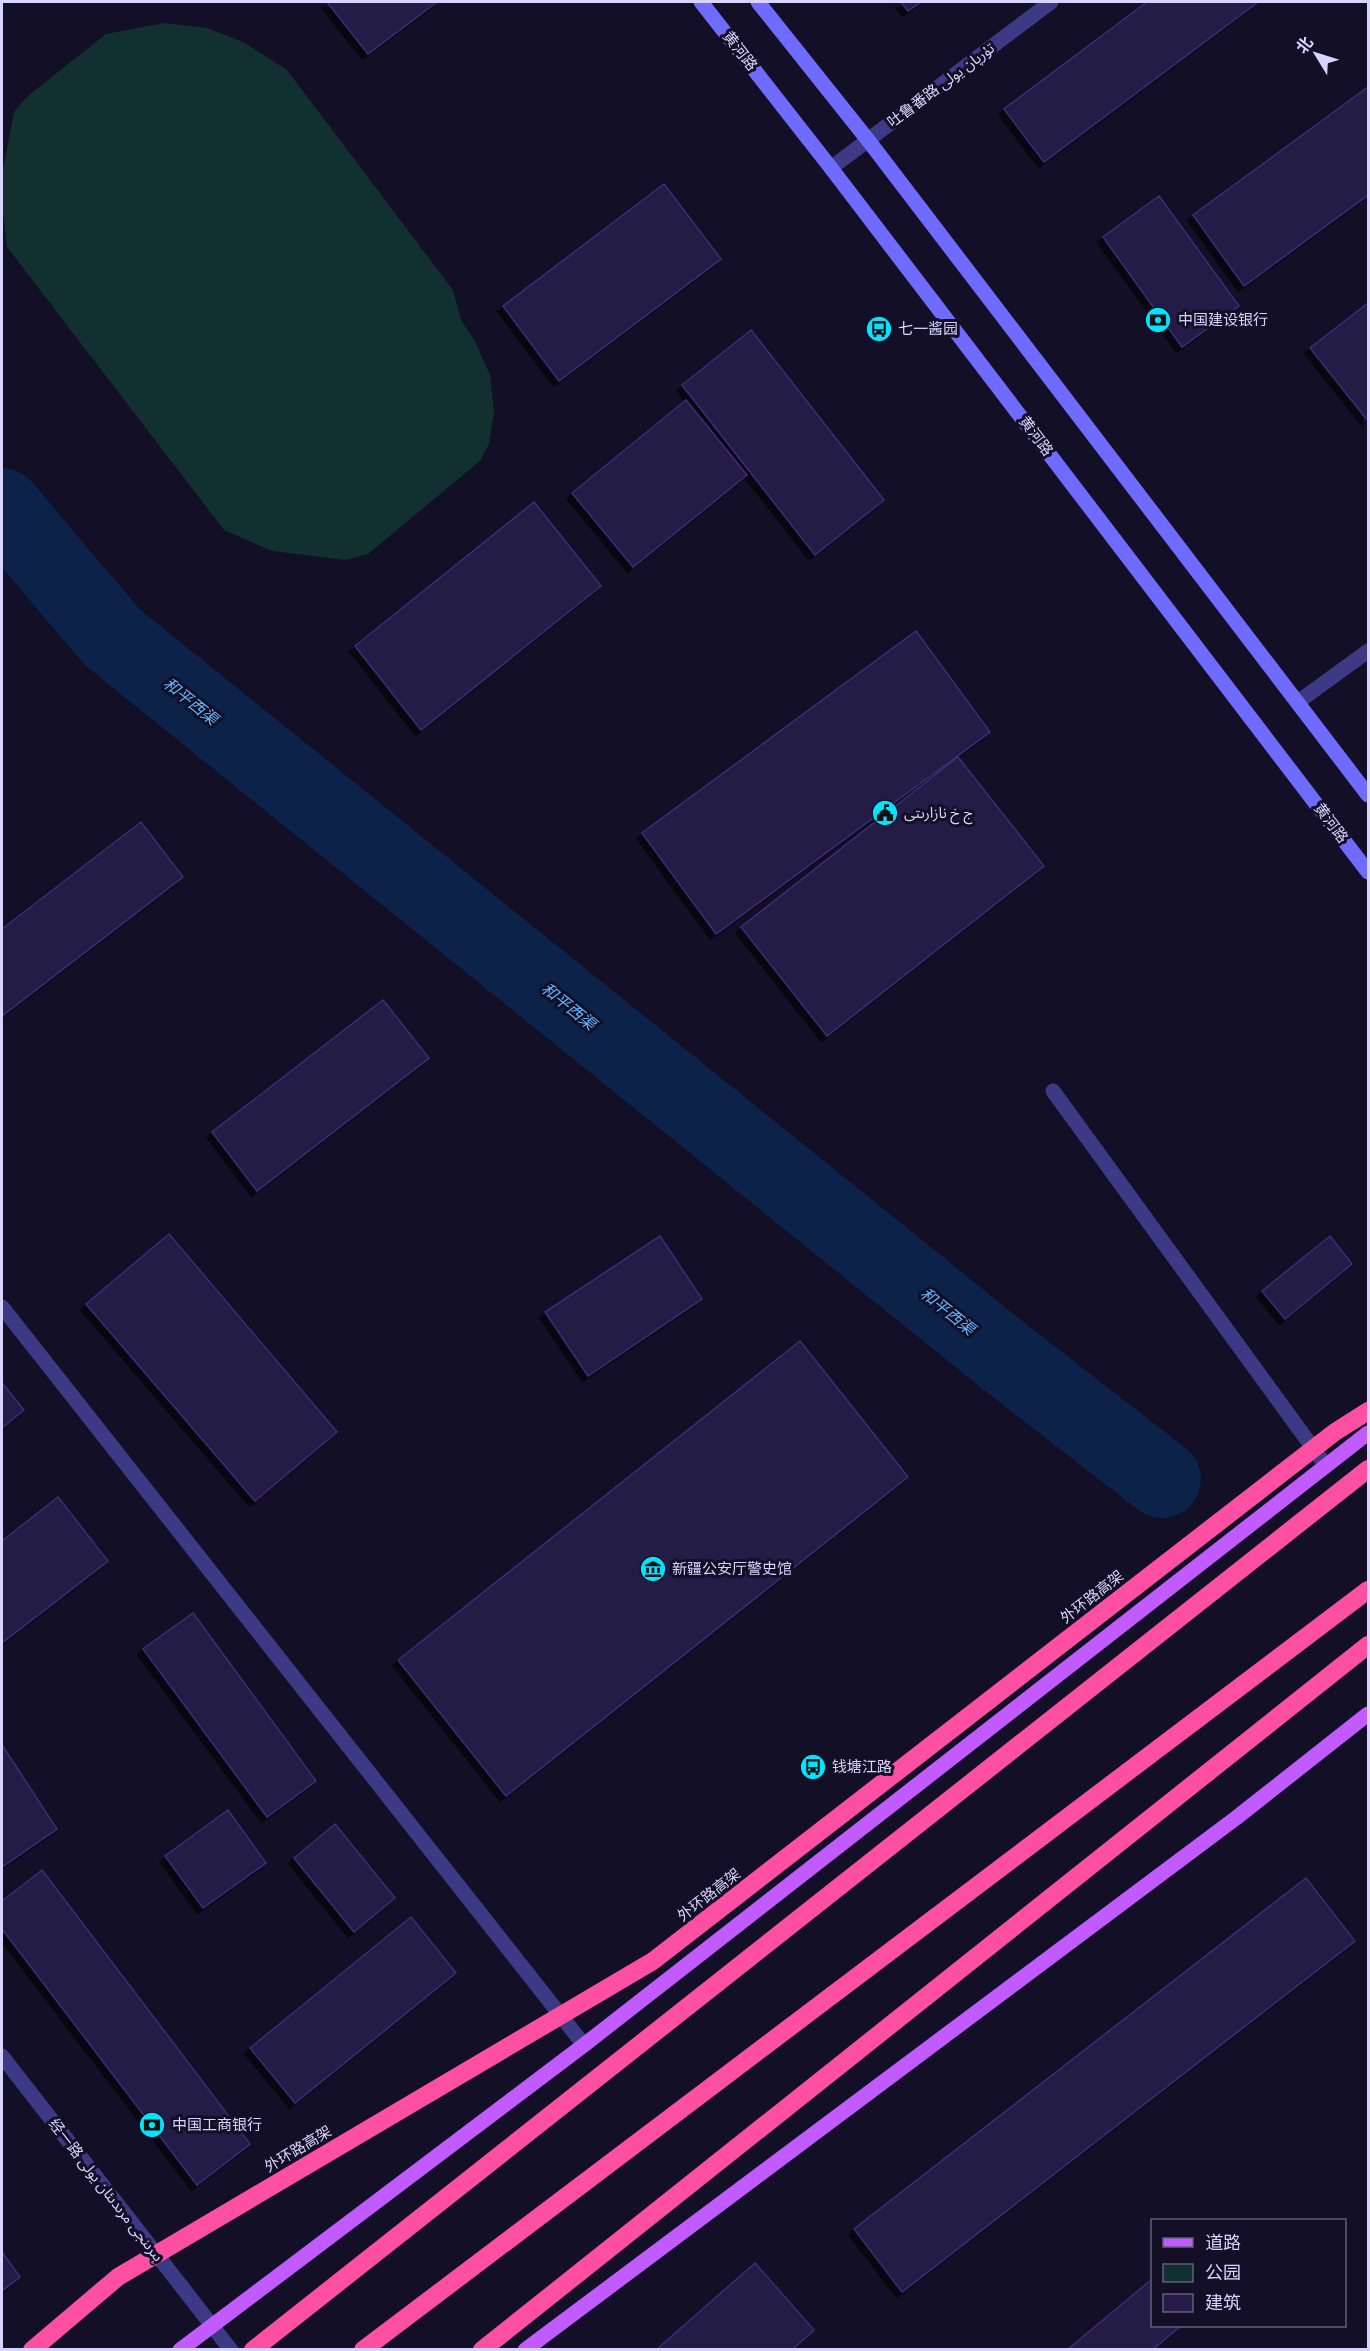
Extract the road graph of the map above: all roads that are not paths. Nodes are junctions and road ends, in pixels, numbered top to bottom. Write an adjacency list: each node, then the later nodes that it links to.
1 (701, 2): 5 (main road, 黄河路)
2 (758, 2): 4 (main road)
3 (1051, 2): 4 (street, 吐鲁番路 تۇرپان يولى)
4 (868, 141): 5 (street, 吐鲁番路 تۇرپان يولى); 7 (main road)
5 (831, 168): 9 (main road, 黄河路)
6 (1368, 651): 7 (street)
7 (1298, 702): 8 (main road)
8 (1368, 795)
9 (1368, 872)
10 (1053, 1091): 14 (street)
11 (2, 1306): 19 (street)
12 (1368, 1411): 22 (highway, 外环路高架)
13 (1368, 1433): 14 (main road)
14 (1326, 1466): 19 (main road)
15 (1368, 1469): 25 (highway)
16 (1368, 1590): 26 (highway)
17 (1368, 1645): 27 (highway)
18 (1368, 1714): 28 (main road)
19 (584, 2045): 21 (main road)
20 (2, 2056): 21 (street, 经一路 بىرىنجى مرىدىئان يولى)
21 (211, 2325): 23 (main road); 24 (street, 经一路 بىرىنجى مرىدىئان يولى)
22 (32, 2349)
23 (180, 2349)
24 (231, 2349)
25 (253, 2349)
26 (363, 2349)
27 (482, 2349)
28 (525, 2349)

